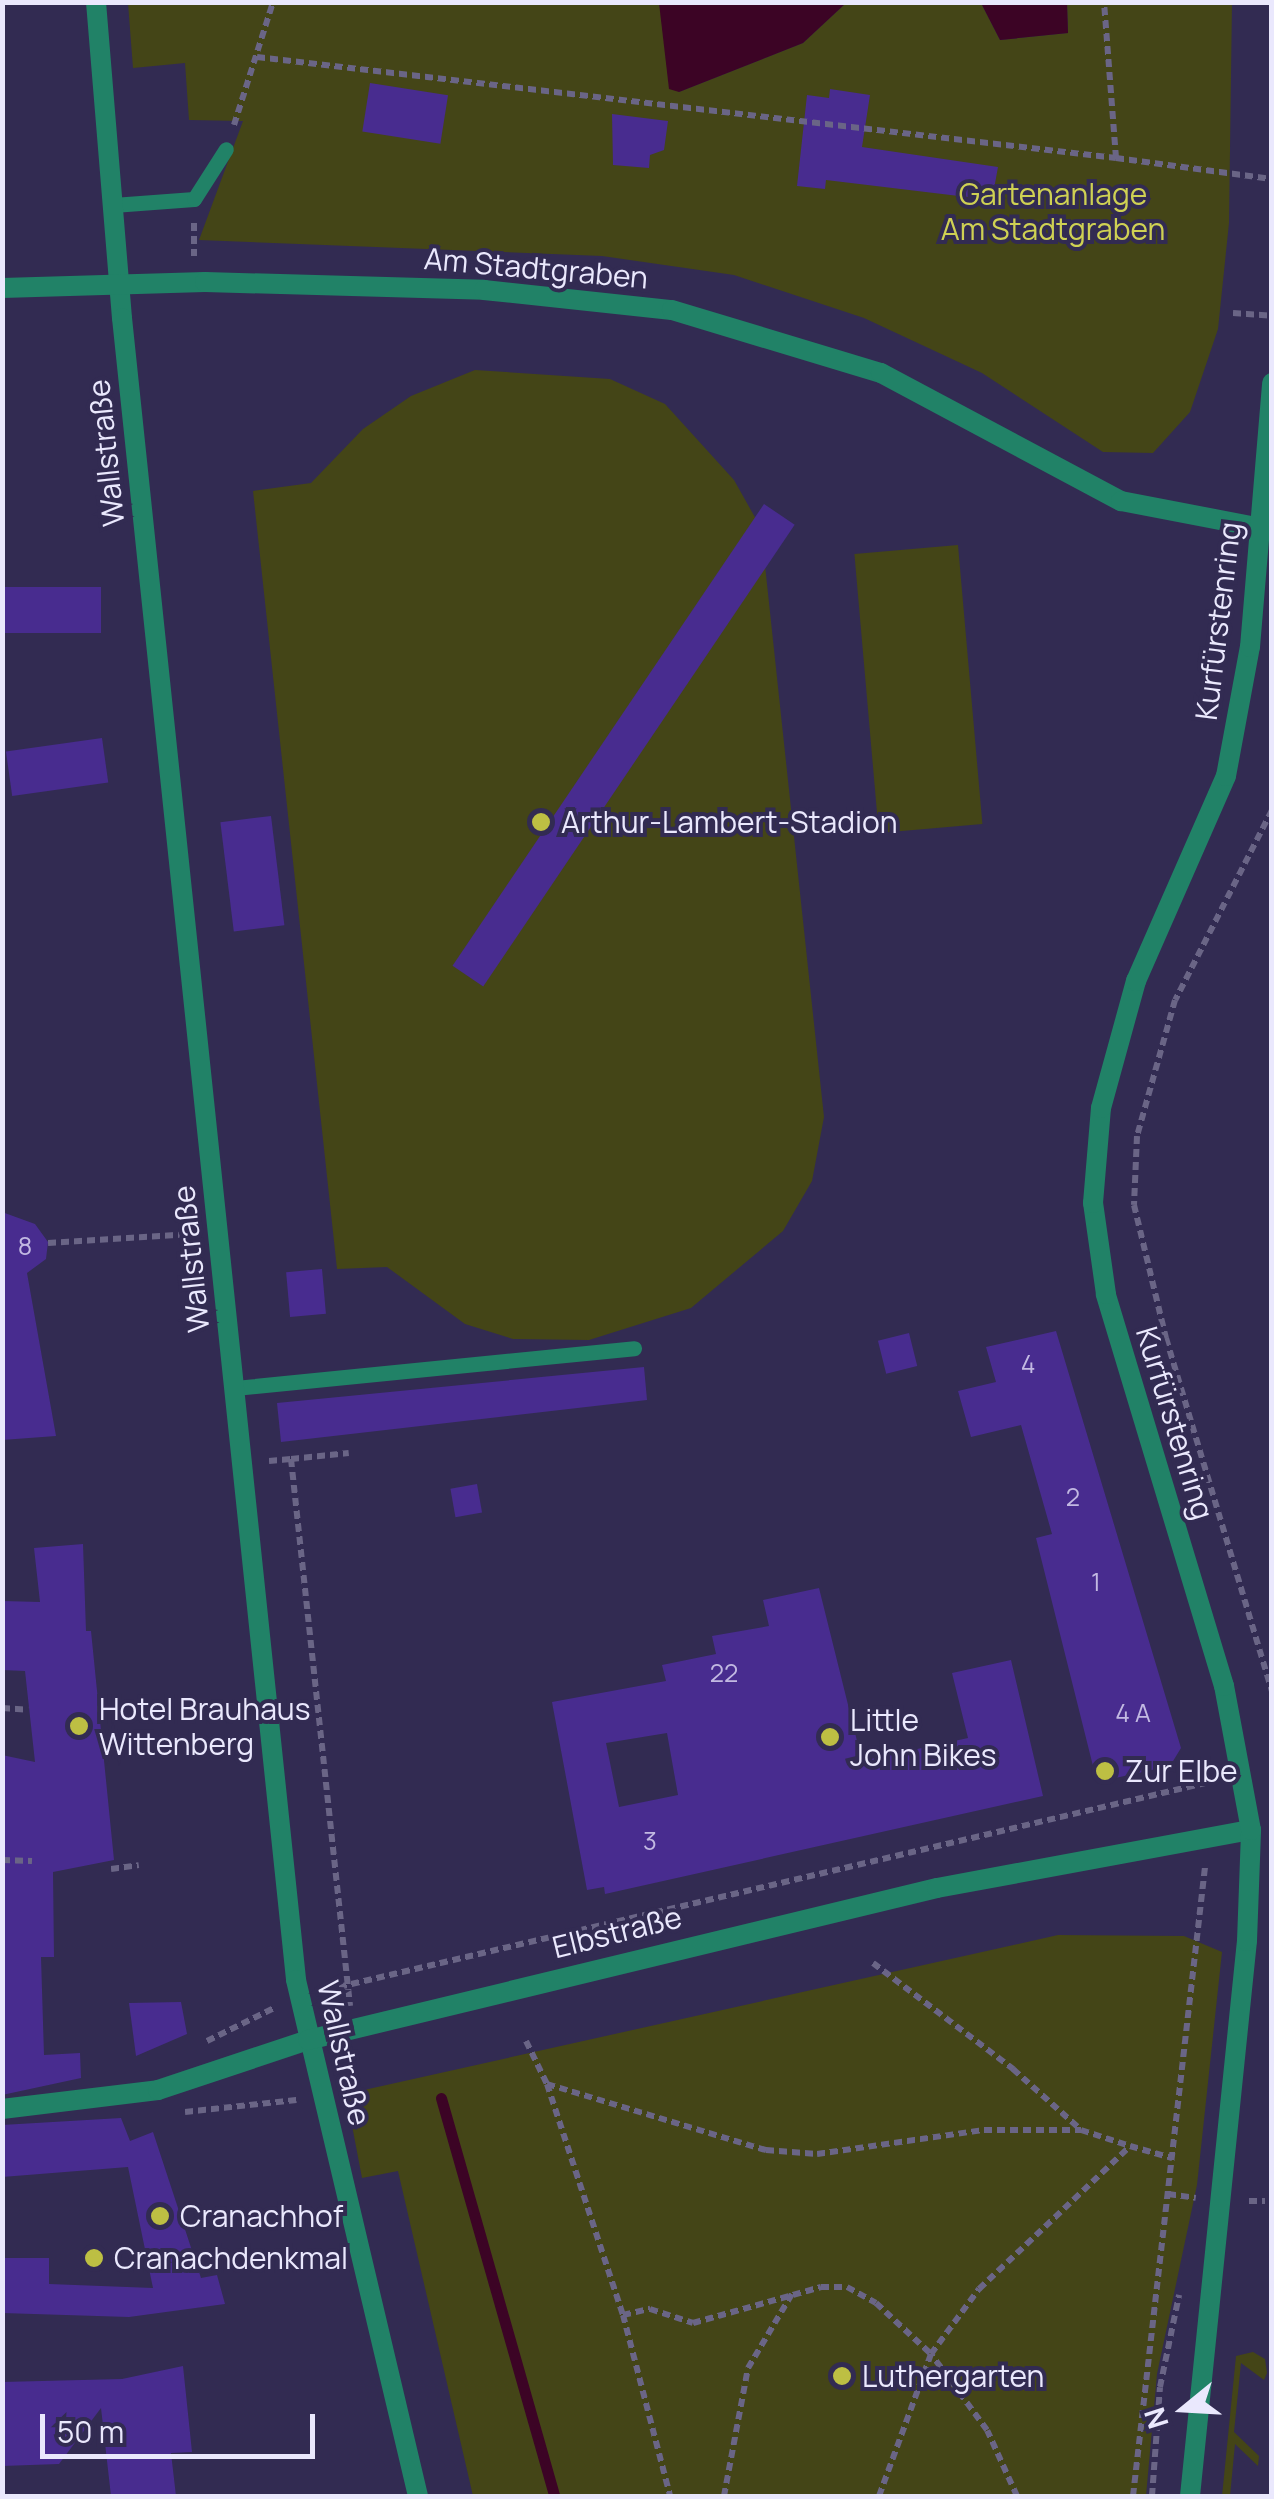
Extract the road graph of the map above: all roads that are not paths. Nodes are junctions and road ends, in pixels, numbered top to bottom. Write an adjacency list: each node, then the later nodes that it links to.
1 (96, 2): 3 (street, Wallstraße)
2 (226, 149): 3 (lane)
3 (114, 205): 4 (street, Wallstraße)
4 (119, 283): 5 (street, Am Stadtgraben); 7 (street, Am Stadtgraben); 9 (street, Wallstraße)
5 (2, 288)
6 (1272, 383): 7 (street, Kurfürstenring)
7 (1260, 528): 10 (street, Kurfürstenring)
8 (634, 1348): 9 (lane)
9 (236, 1388): 11 (street, Wallstraße)
10 (1251, 1830): 11 (street, Elbstraße); 14 (street, Kurfürstenring)
11 (308, 2040): 12 (street, Elbstraße); 13 (street, Wallstraße)
12 (2, 2109)
13 (418, 2496)
14 (1190, 2496)

